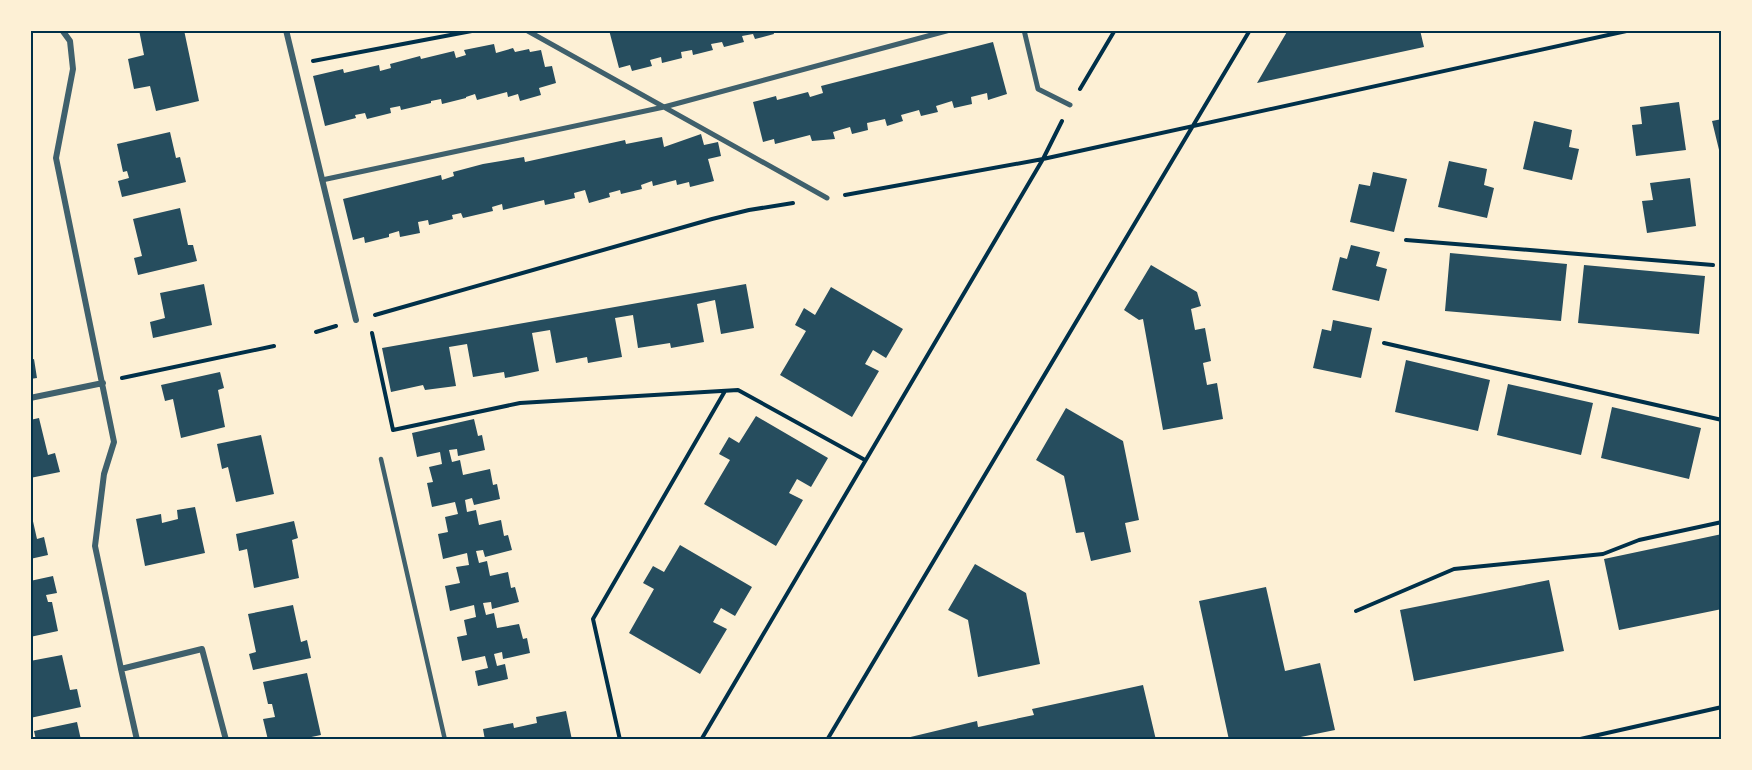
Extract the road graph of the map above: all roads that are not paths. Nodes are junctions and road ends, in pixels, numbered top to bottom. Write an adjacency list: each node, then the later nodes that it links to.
1 (62, 30): 11 (street)
2 (286, 30): 8 (street)
3 (526, 30): 7 (street)
4 (950, 30): 7 (street)
5 (1024, 30): 6 (street)
6 (1070, 105)
7 (664, 107): 8 (street); 9 (street)
8 (322, 180): 10 (street)
9 (827, 198)
10 (356, 320)
11 (103, 383): 12 (street); 14 (street)
12 (30, 398)
13 (381, 459): 17 (lane)
14 (121, 669): 15 (street); 16 (street)
15 (137, 740)
16 (226, 740)
17 (445, 740)

